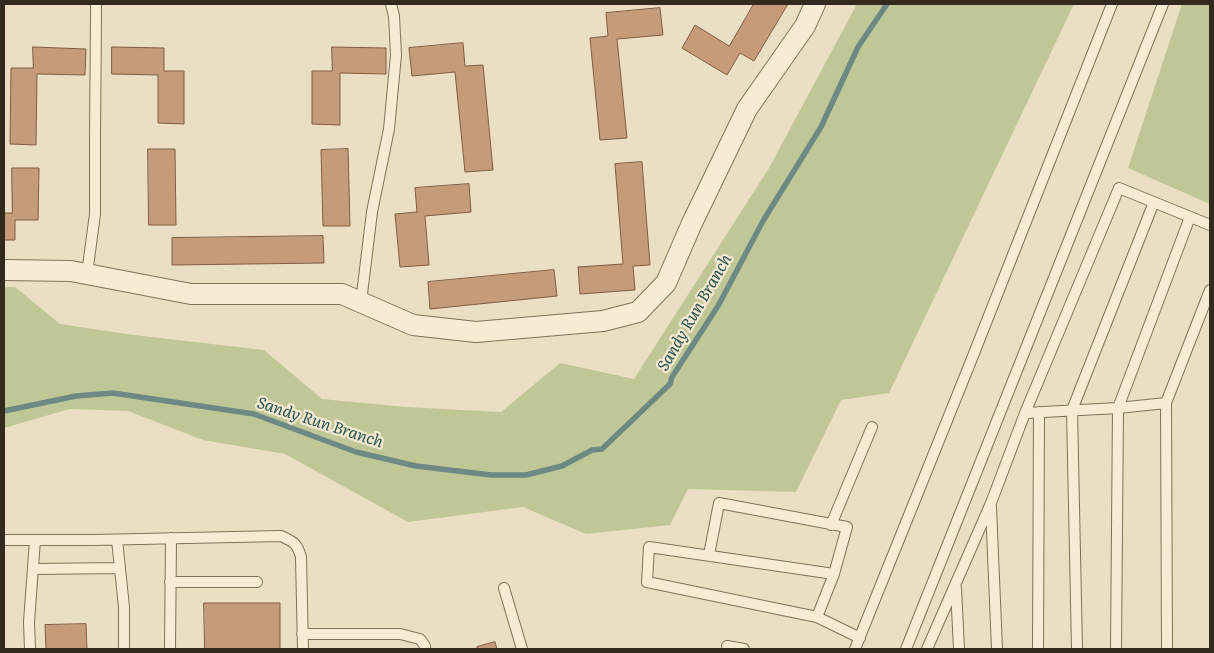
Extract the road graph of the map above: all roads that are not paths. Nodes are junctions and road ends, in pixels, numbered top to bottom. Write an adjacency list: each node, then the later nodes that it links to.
1 (96, 4): 10 (lane)
2 (391, 4): 12 (lane)
3 (815, 4): 12 (street)
4 (1112, 4): 35 (lane)
5 (1163, 4): 45 (lane)
6 (1154, 202): 7 (lane); 15 (lane); 17 (lane)
7 (1190, 216): 8 (lane); 14 (lane)
8 (1210, 225)
9 (4, 270): 10 (street)
10 (87, 274): 12 (street)
11 (1210, 290): 13 (lane)
12 (361, 302)
13 (1166, 403): 14 (lane); 52 (lane)
14 (1118, 408): 15 (lane); 51 (lane)
15 (1072, 410): 16 (lane); 50 (lane)
16 (1039, 412): 17 (lane); 49 (lane)
17 (1025, 413): 19 (lane)
18 (872, 428): 20 (lane)
19 (991, 503): 31 (lane); 48 (lane)
20 (831, 524): 25 (lane); 28 (lane)
21 (170, 538): 24 (lane); 29 (lane); 34 (lane)
22 (4, 540): 23 (lane)
23 (34, 540): 24 (lane); 27 (lane)
24 (117, 540): 26 (lane)
25 (709, 555): 28 (lane); 33 (lane)
26 (120, 568): 27 (lane); 37 (lane)
27 (33, 569): 36 (lane)
28 (834, 574): 33 (lane)
29 (170, 582): 30 (lane); 38 (lane)
30 (257, 582)
31 (956, 584): 46 (lane); 47 (lane)
32 (504, 588): 41 (lane)
33 (818, 617): 35 (lane)
34 (302, 634): 39 (lane); 40 (lane)
35 (860, 638): 44 (lane)
36 (30, 649)
37 (124, 649)
38 (170, 649)
39 (302, 649)
40 (425, 649)
41 (522, 649)
42 (728, 649): 43 (lane)
43 (744, 649)
44 (855, 649)
45 (906, 649)
46 (927, 649)
47 (959, 649)
48 (997, 649)
49 (1038, 649)
50 (1077, 649)
51 (1116, 649)
52 (1167, 649)

